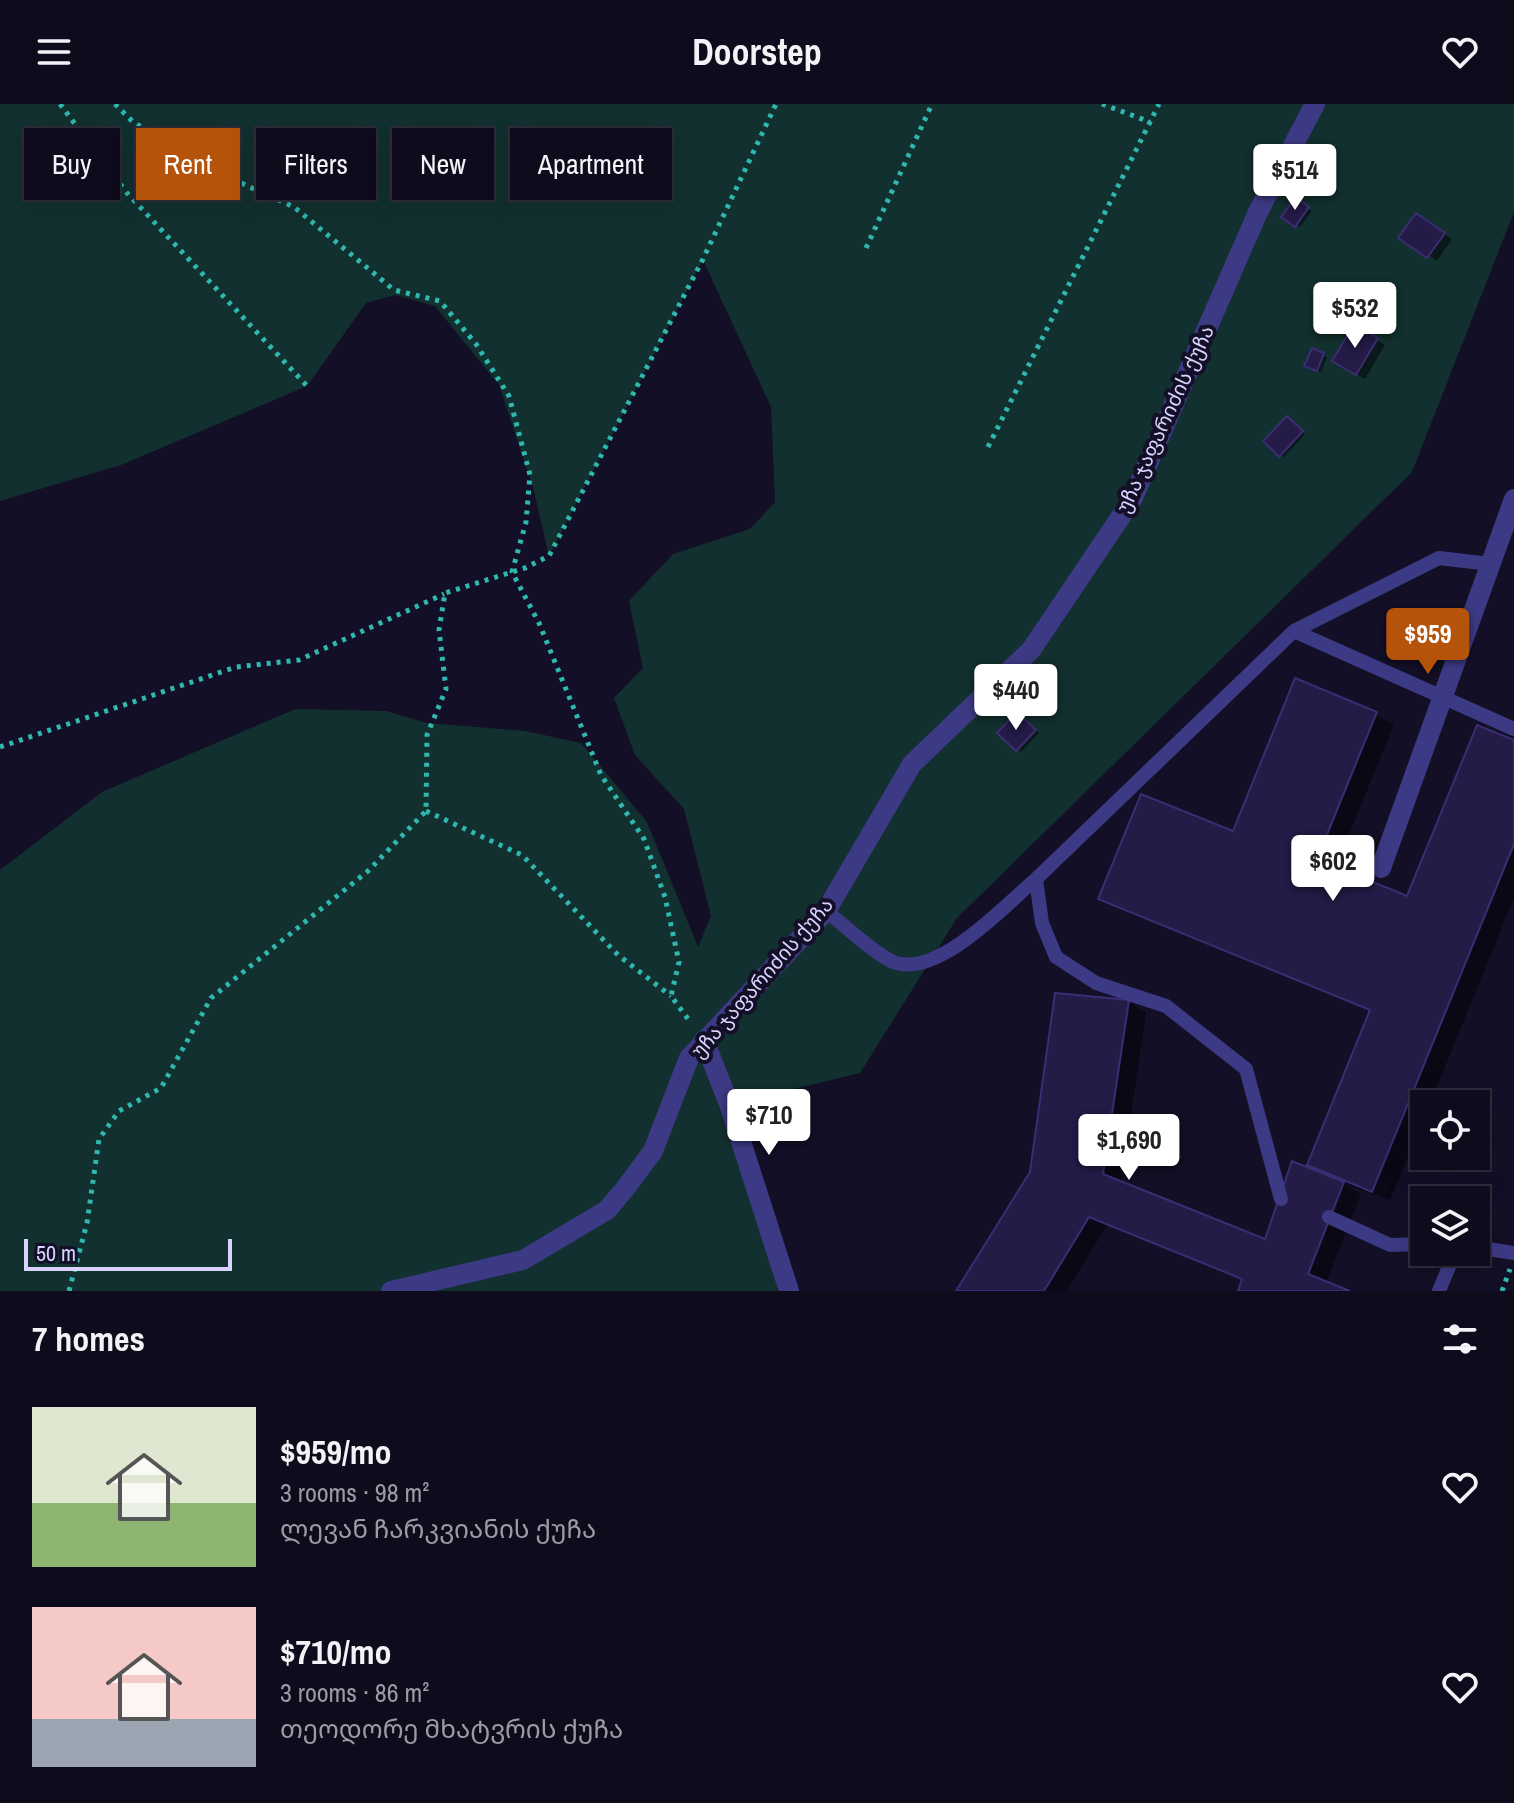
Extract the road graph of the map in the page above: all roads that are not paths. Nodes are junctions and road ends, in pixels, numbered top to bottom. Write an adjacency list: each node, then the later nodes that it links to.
1 (1315, 104): 9 (street, უჩა ჯაფარიძის ქუჩა)
2 (1514, 499): 3 (street)
3 (1490, 564): 4 (lane); 5 (street)
4 (1294, 631): 5 (lane); 8 (lane)
5 (1443, 699): 6 (lane); 7 (street)
6 (1514, 729)
7 (1381, 868)
8 (1036, 879): 9 (lane); 11 (lane)
9 (826, 911): 10 (street, უჩა ჯაფარიძის ქუჩა)
10 (704, 1040): 17 (street, უჩა ჯაფარიძის ქუჩა); 18 (street)
11 (1281, 1199)
12 (1329, 1217): 13 (lane)
13 (1410, 1244)
14 (1490, 1249): 15 (lane)
15 (1514, 1253)
16 (1449, 1266): 19 (lane)
17 (391, 1291)
18 (789, 1291)
19 (1439, 1291)

